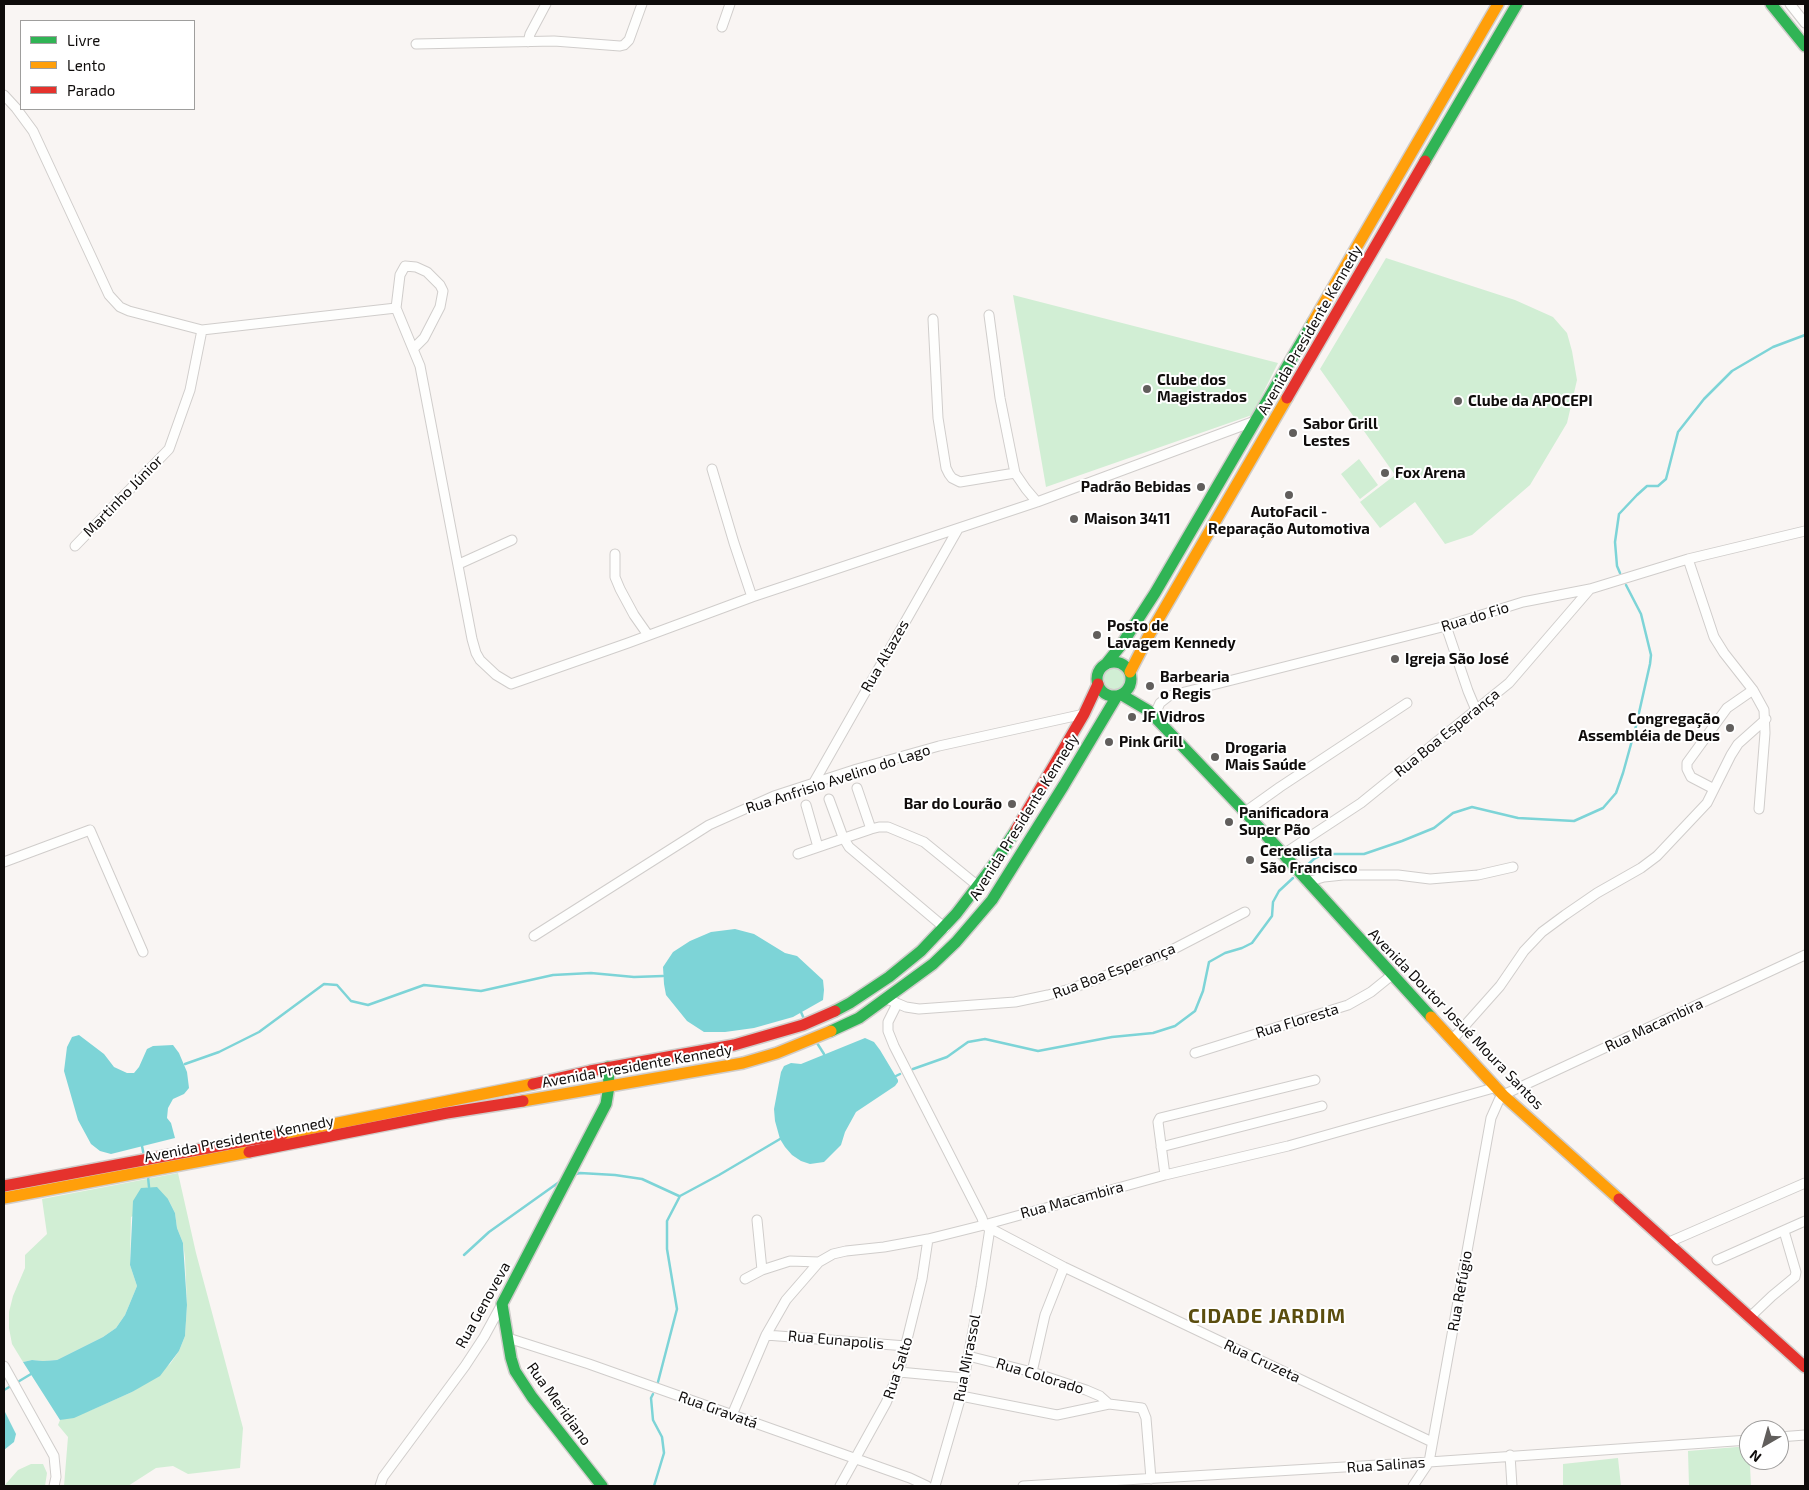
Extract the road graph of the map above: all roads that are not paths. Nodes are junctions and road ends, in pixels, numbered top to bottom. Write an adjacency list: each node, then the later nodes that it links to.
1 (546, 4): 10 (street)
2 (642, 4): 10 (street)
3 (730, 4): 9 (street)
4 (1498, 4): 13 (main road, Avenida Presidente Kennedy)
5 (1517, 4): 14 (main road, Avenida Presidente Kennedy)
6 (1771, 4): 12 (main road)
7 (1790, 4): 8 (street)
8 (1805, 23)
9 (722, 27)
10 (528, 42): 11 (street)
11 (416, 44)
12 (1805, 46)
13 (1458, 73): 14 (main road); 21 (main road, Avenida Presidente Kennedy)
14 (1472, 81): 25 (main road, Avenida Presidente Kennedy)
15 (4, 95): 19 (street)
16 (396, 308): 19 (street); 20 (street); 20 (street)
17 (989, 315): 24 (street)
18 (933, 319): 24 (street)
19 (202, 330): 30 (street, Martinho Júnior)
20 (413, 349): 33 (street)
21 (1255, 421): 22 (main road, Avenida Presidente Kennedy); 26 (street)
22 (1229, 466): 25 (main road); 38 (main road, Avenida Presidente Kennedy)
23 (712, 469): 35 (street)
24 (1015, 473): 26 (street)
25 (1243, 474): 39 (main road, Avenida Presidente Kennedy)
26 (1037, 502): 27 (street)
27 (958, 529): 35 (street); 48 (street, Rua Altazes)
28 (1805, 531): 32 (street, Rua do Fio)
29 (512, 540): 33 (street)
30 (75, 546)
31 (615, 554): 37 (street)
32 (1688, 559): 34 (street, Rua do Fio); 41 (street)
33 (459, 564): 37 (street)
34 (1590, 589): 36 (street, Rua do Fio); 44 (street, Rua Boa Esperança)
35 (752, 597): 37 (street)
36 (1446, 626): 44 (street); 45 (street, Rua do Fio)
37 (648, 635)
38 (1106, 664): 39 (main road); 40 (main road, Avenida Presidente Kennedy)
39 (1131, 675): 42 (main road, Avenida Presidente Kennedy); 45 (main road)
40 (1098, 684): 42 (main road); 46 (main road, Avenida Presidente Kennedy)
41 (1753, 690): 47 (street); 50 (street)
42 (1120, 695): 45 (main road); 70 (main road, Avenida Presidente Kennedy)
43 (1407, 703): 54 (street)
44 (1476, 710): 59 (street, Rua Boa Esperança)
45 (1152, 713): 54 (main road, Avenida Doutor Josué Moura Santos)
46 (1084, 714): 48 (street, Rua Anfrisio Avelino do Lago); 63 (main road, Avenida Presidente Kennedy)
47 (1766, 719): 50 (street); 53 (street)
48 (813, 784): 66 (street, Rua Anfrisio Avelino do Lago)
49 (857, 788): 55 (street)
50 (1714, 789): 71 (street)
51 (830, 800): 56 (street)
52 (806, 805): 57 (street)
53 (1759, 809)
54 (1245, 812): 59 (main road, Avenida Doutor Josué Moura Santos)
55 (870, 829): 56 (street); 63 (street)
56 (843, 837): 57 (street); 65 (street)
57 (818, 847): 58 (street)
58 (798, 854)
59 (1282, 855): 62 (main road, Avenida Doutor Josué Moura Santos)
60 (4, 862): 67 (street)
61 (1513, 867): 62 (street)
62 (1307, 882): 69 (main road, Avenida Doutor Josué Moura Santos)
63 (978, 886): 65 (main road, Avenida Presidente Kennedy)
64 (1245, 912): 70 (street, Rua Boa Esperança)
65 (945, 928): 73 (main road, Avenida Presidente Kennedy)
66 (534, 936)
67 (143, 952)
68 (1805, 955): 76 (street, Rua Macambira)
69 (1392, 975): 71 (main road, Avenida Doutor Josué Moura Santos); 72 (street, Rua Floresta)
70 (892, 1001): 75 (main road, Avenida Presidente Kennedy); 85 (street)
71 (1452, 1040): 76 (main road, Avenida Doutor Josué Moura Santos)
72 (1195, 1053)
73 (608, 1068): 75 (main road, Rua Genoveva); 81 (main road, Avenida Presidente Kennedy)
74 (1315, 1080): 78 (street)
75 (609, 1086): 82 (main road, Avenida Presidente Kennedy); 94 (main road, Rua Genoveva)
76 (1500, 1091): 79 (street, Rua Macambira); 88 (main road, Avenida Doutor Josué Moura Santos); 111 (street, Rua Refúgio)
77 (1322, 1106): 78 (street)
78 (1161, 1147): 79 (street)
79 (1165, 1175): 85 (street, Rua Macambira)
80 (1805, 1183): 88 (street)
81 (4, 1186)
82 (4, 1198)
83 (757, 1220): 92 (street)
84 (1805, 1221): 86 (street)
85 (987, 1227): 87 (street, Rua Macambira); 91 (street, Rua Cruzeta); 99 (street, Rua Mirassol)
86 (1784, 1231): 89 (street); 95 (street)
87 (928, 1239): 90 (street, Rua Macambira); 98 (street, Rua Salto)
88 (1667, 1243): 95 (main road, Avenida Doutor Josué Moura Santos)
89 (1717, 1260)
90 (818, 1262): 92 (street); 96 (street, Rua Macambira)
91 (1064, 1267): 103 (street); 111 (street, Rua Cruzeta)
92 (762, 1270): 93 (street)
93 (745, 1278)
94 (502, 1304): 97 (main road, Rua Meridiano); 117 (street, Rua Genoveva)
95 (1750, 1317): 101 (main road, Avenida Doutor Josué Moura Santos)
96 (766, 1334): 98 (street, Rua Eunapolis); 107 (street, Rua Macambira)
97 (508, 1338): 107 (street, Rua Gravatá); 118 (main road, Rua Meridiano)
98 (906, 1346): 102 (street, Rua Salto)
99 (968, 1356): 103 (street, Rua Colorado); 104 (street, Rua Mirassol)
100 (4, 1366): 116 (street)
101 (1805, 1367)
102 (899, 1372): 104 (street); 113 (street, Rua Salto)
103 (1032, 1372): 106 (street, Rua Colorado)
104 (964, 1378): 105 (street, Rua Mirassol)
105 (961, 1396): 106 (street); 121 (street, Rua Mirassol)
106 (1109, 1404): 115 (street)
107 (732, 1415): 113 (street, Rua Gravatá)
108 (1805, 1435): 109 (street)
109 (1789, 1436)
110 (1739, 1441): 112 (street, Rua Salinas)
111 (1432, 1442): 114 (street, Rua Refúgio)
112 (1510, 1455): 114 (street, Rua Salinas); 124 (street)
113 (856, 1460): 119 (street, Rua Salto); 120 (street, Rua Gravatá)
114 (1429, 1462): 115 (street, Rua Salinas); 123 (street, Rua Refúgio)
115 (1150, 1479): 122 (street, Rua Salinas)
116 (54, 1486)
117 (380, 1486)
118 (602, 1486)
119 (840, 1486)
120 (927, 1486)
121 (935, 1486)
122 (1023, 1486)
123 (1413, 1486)
124 (1512, 1486)

